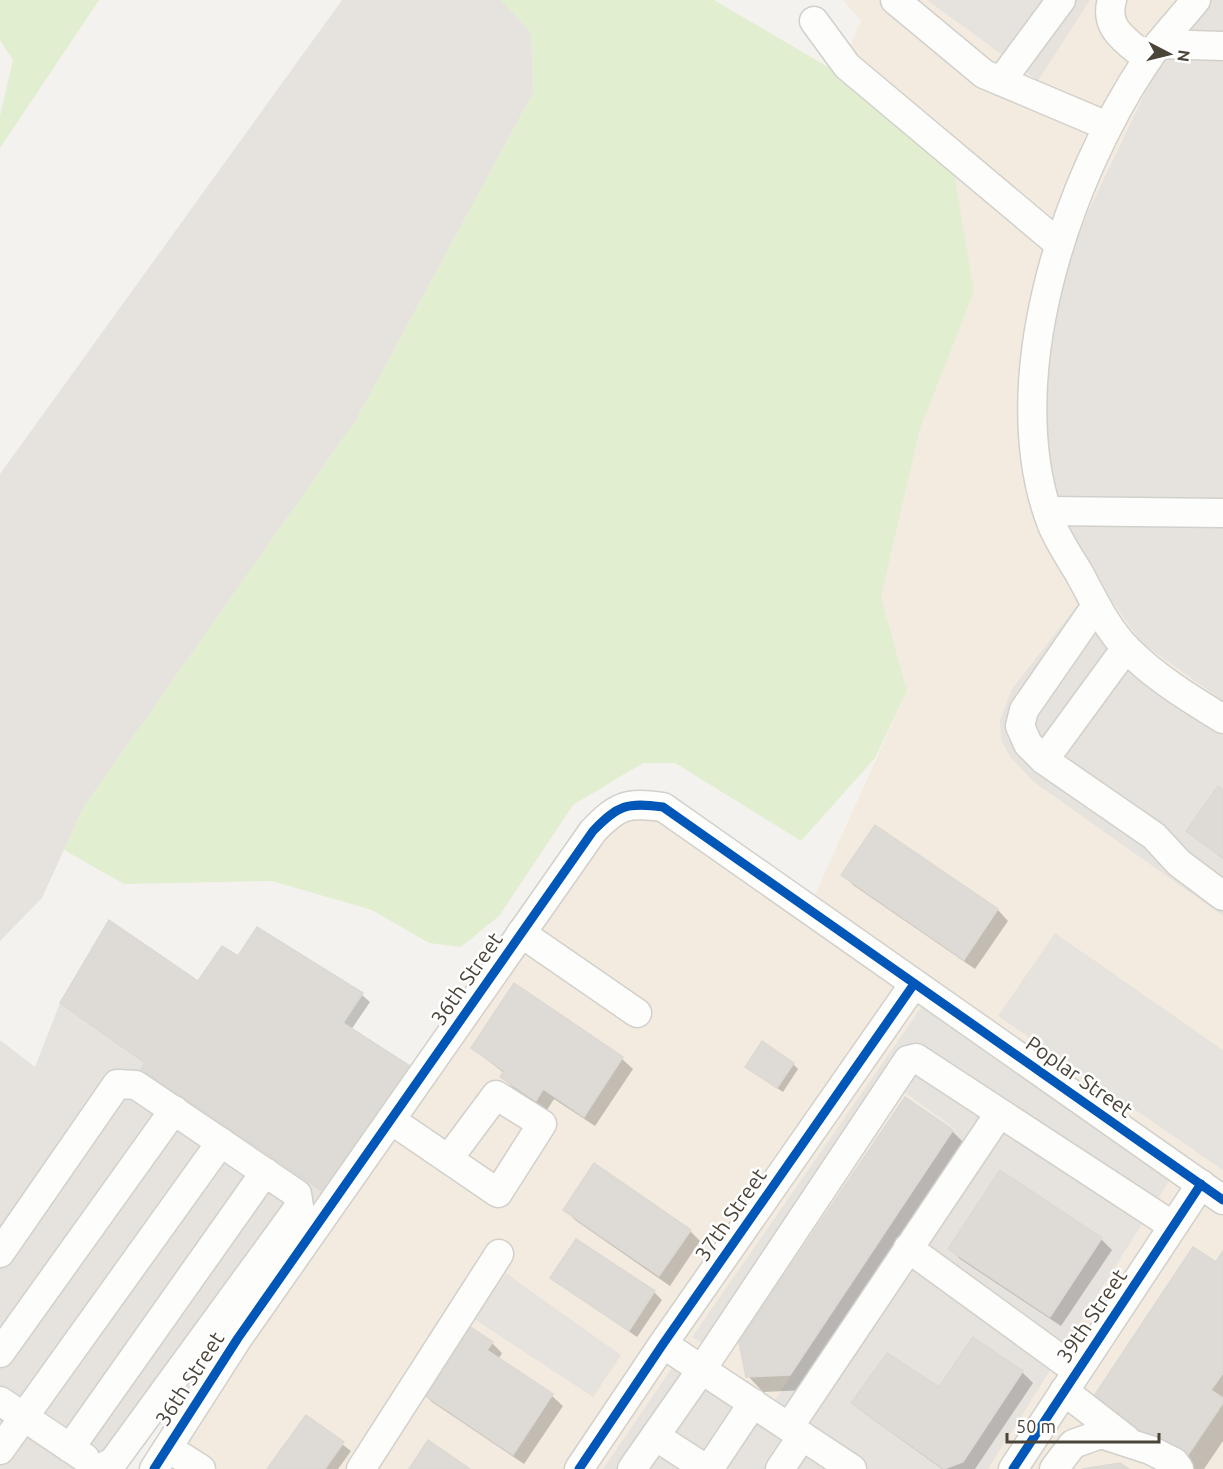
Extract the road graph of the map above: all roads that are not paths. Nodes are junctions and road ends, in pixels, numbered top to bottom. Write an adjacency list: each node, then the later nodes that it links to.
1 (895, 0): 8 (street)
2 (1061, 0): 8 (street)
3 (1112, 0): 7 (street)
4 (1196, 0): 7 (street)
5 (814, 21): 10 (street)
6 (1223, 46): 7 (street)
7 (1153, 52): 9 (street)
8 (1001, 81): 9 (street)
9 (1107, 126): 10 (street)
10 (1059, 244): 11 (street)
11 (1048, 511): 12 (street); 13 (street)
12 (1223, 513)
13 (1096, 606): 14 (street); 16 (street)
14 (1126, 648): 15 (street); 16 (street)
15 (1223, 719)
16 (1044, 760): 17 (street)
17 (1223, 896)
18 (521, 933): 19 (street, 36th Street); 20 (street); 23 (street, 36th Street)
19 (914, 984): 27 (street, Poplar Street); 32 (street, 37th Street)
20 (637, 1013)
21 (174, 1110): 24 (street); 30 (street); 33 (street)
22 (999, 1114): 28 (street); 29 (street); 34 (street)
23 (391, 1120): 25 (street); 44 (street, 36th Street)
24 (221, 1142): 26 (street); 38 (street)
25 (449, 1158)
26 (265, 1172): 42 (street); 47 (street)
27 (1212, 1192): 28 (street, 39th Street)
28 (1173, 1226): 35 (street, 39th Street)
29 (908, 1248): 35 (street); 39 (street)
30 (0, 1253)
31 (499, 1254): 45 (street)
32 (663, 1344): 34 (street); 49 (street, 37th Street)
33 (0, 1353)
34 (702, 1369): 37 (street); 40 (street)
35 (1070, 1381): 41 (street); 53 (street, 39th Street)
36 (0, 1401): 38 (street)
37 (753, 1403): 39 (street); 46 (street)
38 (23, 1419): 42 (street); 43 (street)
39 (795, 1432): 51 (street); 52 (street)
40 (655, 1436): 46 (street); 50 (street)
41 (1128, 1441): 54 (street); 55 (street)
42 (70, 1448): 47 (street)
43 (0, 1450)
44 (161, 1458): 48 (street)
45 (373, 1465)
46 (699, 1467)
47 (99, 1469)
48 (201, 1469)
49 (579, 1469)
50 (632, 1469)
51 (780, 1469)
52 (852, 1469)
53 (1013, 1469)
54 (1054, 1469)
55 (1179, 1469)

